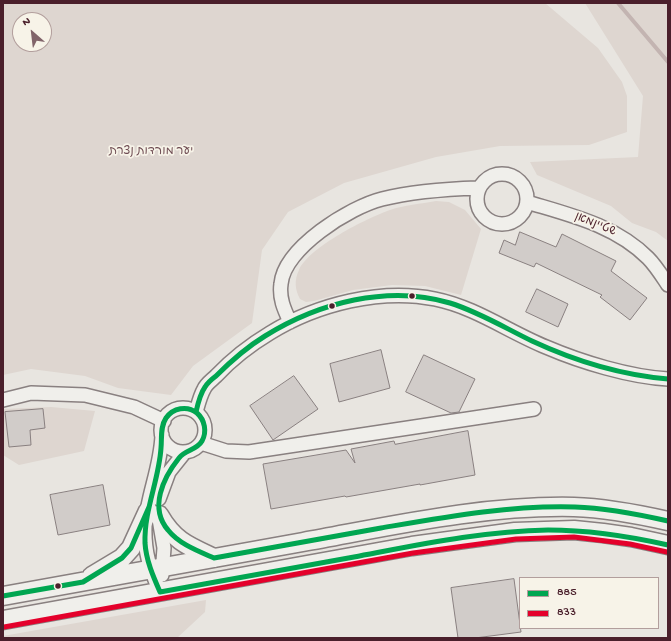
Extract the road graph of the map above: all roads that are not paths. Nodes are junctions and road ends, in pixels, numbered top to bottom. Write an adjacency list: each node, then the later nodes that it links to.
1 (478, 188): 2 (street); 2 (street); 4 (street)
2 (527, 202): 3 (street, שטיינמאן)
3 (668, 285)
4 (290, 322): 5 (street); 8 (street)
5 (668, 379)
6 (3, 400): 9 (street)
7 (534, 409): 11 (street)
8 (196, 412): 9 (street); 11 (street)
9 (164, 421): 10 (street)
10 (162, 435): 12 (street); 13 (street)
11 (201, 443): 12 (street)
12 (185, 452): 13 (street)
13 (153, 513): 16 (street); 17 (street); 17 (street); 18 (street)
14 (668, 521): 16 (street)
15 (668, 545): 19 (street)
16 (214, 558): 17 (street)
17 (157, 568): 18 (street); 19 (street)
18 (82, 582): 20 (street)
19 (160, 592): 21 (street)
20 (3, 596)
21 (3, 620)

